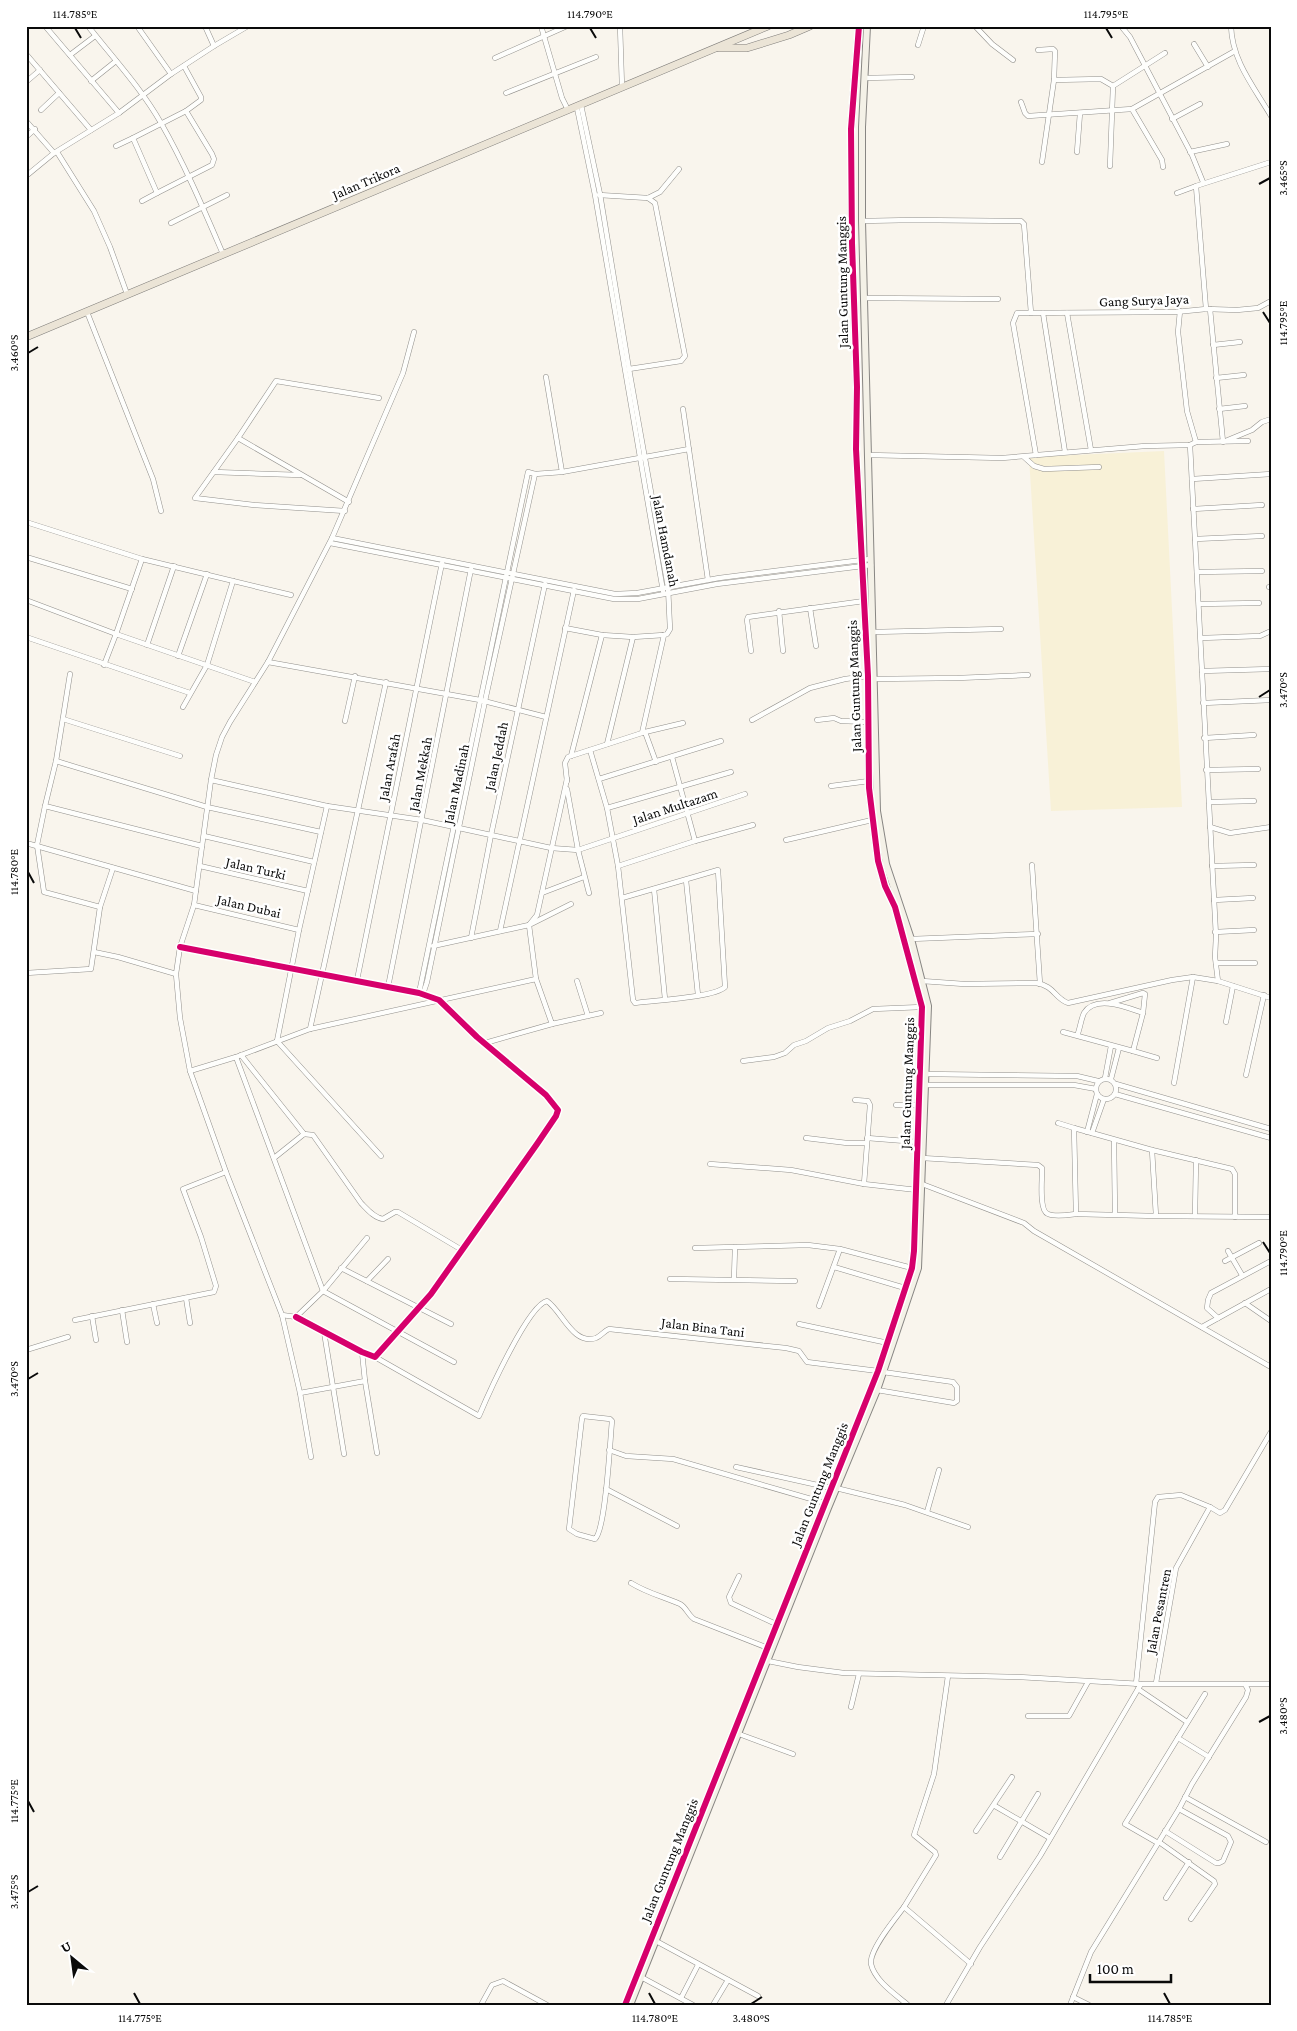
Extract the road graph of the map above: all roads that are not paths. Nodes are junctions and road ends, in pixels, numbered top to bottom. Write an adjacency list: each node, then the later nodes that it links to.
1 (53, 26): 17 (street)
2 (88, 26): 18 (street)
3 (136, 26): 40 (street)
4 (205, 26): 23 (street)
5 (248, 26): 23 (street)
6 (541, 26): 19 (street)
7 (567, 26): 19 (street)
8 (620, 26): 47 (street)
9 (768, 26): 20 (main road, Jalan Trikora)
10 (810, 26): 25 (main road, Jalan Trikora)
11 (859, 26): 114 (street, Jalan Guntung Manggis)
12 (867, 26): 42 (street, Jalan Guntung Manggis)
13 (924, 26): 22 (street)
14 (975, 26): 33 (street)
15 (1121, 26): 35 (street)
16 (1231, 26): 28 (street)
17 (46, 28): 30 (street)
18 (95, 36): 30 (street); 34 (street)
19 (545, 36): 32 (street); 39 (street)
20 (743, 37): 24 (main road, Jalan Trikora); 25 (main road)
21 (1194, 44): 37 (street)
22 (918, 45)
23 (214, 46): 36 (street)
24 (716, 48): 25 (main road, Jalan Trikora); 47 (main road, Jalan Trikora)
25 (747, 48)
26 (1038, 50): 43 (street)
27 (1165, 52): 35 (street)
28 (1235, 52): 37 (street); 63 (street)
29 (26, 54): 38 (street)
30 (70, 55): 44 (street)
31 (596, 57): 39 (street)
32 (494, 58)
33 (1013, 60)
34 (116, 62): 44 (street); 50 (street)
35 (1144, 65): 46 (street); 51 (street)
36 (184, 66): 40 (street); 58 (street)
37 (1208, 67): 51 (street)
38 (40, 70): 45 (street); 48 (street)
39 (556, 72): 49 (street); 57 (street)
40 (171, 74): 50 (street)
41 (912, 77): 42 (street)
42 (865, 78): 92 (street, Jalan Guntung Manggis)
43 (1054, 80): 46 (street); 62 (street)
44 (91, 81): 60 (street)
45 (26, 82)
46 (1113, 86): 59 (street)
47 (622, 87): 54 (main road, Jalan Trikora)
48 (60, 93): 56 (street); 68 (street)
49 (506, 93)
50 (143, 95): 60 (street); 66 (street)
51 (1160, 95): 55 (street); 64 (street)
52 (1021, 102): 62 (street)
53 (1200, 104): 64 (street)
54 (579, 106): 57 (main road, Jalan Trikora); 88 (street, Jalan Hamdanah)
55 (1132, 109): 59 (street); 79 (street)
56 (41, 110)
57 (568, 110): 94 (main road, Jalan Trikora)
58 (186, 111): 66 (street); 82 (street)
59 (1111, 112): 61 (street); 78 (street)
60 (119, 113): 68 (street)
61 (1080, 113): 62 (street); 73 (street)
62 (1048, 115): 76 (street)
63 (1271, 116)
64 (1172, 119): 74 (street)
65 (26, 121): 67 (street)
66 (161, 124): 70 (street); 82 (street)
67 (35, 129): 69 (street); 75 (street)
68 (91, 130): 75 (street)
69 (26, 137)
70 (132, 138): 72 (street); 85 (street)
71 (1227, 144): 74 (street)
72 (116, 146)
73 (1077, 152)
74 (1190, 152): 83 (street)
75 (56, 153): 81 (street); 95 (street)
76 (1042, 162)
77 (1271, 162): 83 (street)
78 (1110, 166)
79 (1163, 166)
80 (679, 169): 89 (street)
81 (26, 176)
82 (188, 178): 85 (street); 91 (street)
83 (1203, 182): 84 (street)
84 (1196, 186): 86 (street); 99 (street)
85 (157, 193): 90 (street)
86 (1176, 193)
87 (227, 195): 91 (street)
88 (598, 195): 89 (street); 109 (street, Jalan Hamdanah); 131 (street, Jalan Hamdanah)
89 (648, 198): 109 (street)
90 (142, 201)
91 (202, 207): 93 (street); 94 (street)
92 (862, 221): 96 (street, Jalan Guntung Manggis); 102 (street)
93 (171, 223)
94 (223, 254): 95 (main road, Jalan Trikora)
95 (127, 294): 101 (main road, Jalan Trikora)
96 (864, 298): 97 (street); 113 (street, Jalan Guntung Manggis)
97 (998, 298)
98 (1271, 301): 99 (street, Gang Surya Jaya)
99 (1208, 309): 100 (street, Gang Surya Jaya); 108 (street)
100 (1180, 311): 104 (street, Gang Surya Jaya); 122 (street)
101 (87, 312): 106 (main road, Jalan Trikora); 142 (street)
102 (1030, 313): 103 (street, Gang Surya Jaya); 129 (street, Gang Surya Jaya)
103 (1042, 313): 104 (street, Gang Surya Jaya); 127 (street)
104 (1067, 313): 126 (street)
105 (414, 332): 139 (street)
106 (26, 337)
107 (1240, 342): 108 (street)
108 (1213, 345): 112 (street)
109 (629, 369): 131 (street, Jalan Hamdanah)
110 (1244, 375): 112 (street)
111 (546, 377): 134 (street)
112 (1216, 378): 118 (street)
113 (866, 386): 114 (street); 128 (street, Jalan Guntung Manggis)
114 (857, 387): 153 (street, Jalan Guntung Manggis)
115 (379, 398): 120 (street)
116 (1245, 406): 118 (street)
117 (683, 409): 125 (street)
118 (1220, 409): 123 (street)
119 (1271, 419): 123 (street)
120 (238, 438): 133 (street); 137 (street)
121 (1248, 441): 123 (street)
122 (1196, 442): 123 (street); 124 (street)
123 (1223, 442)
124 (1190, 444): 126 (street); 138 (street)
125 (689, 449): 131 (street); 163 (street)
126 (1091, 450): 127 (street)
127 (1065, 452): 129 (street)
128 (868, 455): 130 (street); 153 (street, Jalan Guntung Manggis)
129 (1036, 455): 130 (street)
130 (1024, 457): 132 (street)
131 (642, 458): 134 (street); 166 (street, Jalan Hamdanah)
132 (1099, 467)
133 (214, 472): 137 (street); 143 (street)
134 (562, 472): 135 (street)
135 (535, 474): 144 (street, Jalan Madinah); 145 (street, Jalan Madinah)
136 (1271, 474): 138 (street)
137 (302, 476): 139 (street)
138 (1192, 479): 141 (street)
139 (349, 502): 143 (street)
140 (1262, 505): 141 (street)
141 (1193, 509): 148 (street)
142 (161, 511)
143 (345, 511): 149 (street)
144 (518, 520): 145 (street); 158 (street, Jalan Madinah)
145 (525, 520): 161 (street, Jalan Madinah)
146 (26, 522): 151 (street)
147 (1262, 536): 148 (street)
148 (1195, 538): 159 (street)
149 (331, 540): 152 (street); 154 (street); 192 (street)
150 (26, 557): 167 (street)
151 (142, 559): 155 (street); 167 (street)
152 (442, 559): 154 (street, Jalan Arafah); 156 (street)
153 (867, 562): 163 (street); 169 (street); 172 (street, Jalan Guntung Manggis); 180 (street, Jalan Guntung Manggis)
154 (441, 565): 156 (street); 203 (street, Jalan Arafah)
155 (174, 566): 160 (street); 187 (street)
156 (472, 568): 158 (street); 162 (street); 205 (street, Jalan Mekkah)
157 (1262, 571): 159 (street)
158 (507, 572): 161 (street); 162 (street, Jalan Madinah)
159 (1197, 572): 174 (street)
160 (207, 574): 164 (street); 191 (street)
161 (512, 577): 162 (street); 165 (street); 206 (street, Jalan Madinah)
162 (506, 578): 206 (street, Jalan Madinah)
163 (708, 580): 166 (street)
164 (233, 581): 170 (street); 194 (street)
165 (546, 583): 168 (street); 210 (street, Jalan Jeddah)
166 (665, 588): 168 (street); 169 (street, Jalan Hamdanah)
167 (132, 589): 181 (street)
168 (574, 589): 169 (street); 177 (street)
169 (666, 594): 183 (street, Jalan Hamdanah)
170 (291, 596)
171 (26, 600): 181 (street)
172 (864, 601): 175 (street); 200 (street, Jalan Guntung Manggis)
173 (1259, 603): 174 (street)
174 (1199, 604): 186 (street)
175 (810, 608): 176 (street); 188 (street)
176 (779, 611): 189 (street); 190 (street)
177 (565, 628): 182 (street); 211 (street)
178 (1001, 629): 180 (street)
179 (1271, 631): 186 (street)
180 (873, 632): 200 (street, Jalan Guntung Manggis)
181 (116, 634): 187 (street); 193 (street)
182 (602, 635): 184 (street); 225 (street)
183 (664, 635): 184 (street); 218 (street)
184 (633, 637): 222 (street)
185 (26, 638): 193 (street)
186 (1201, 638): 196 (street)
187 (147, 645): 191 (street)
188 (816, 646)
189 (783, 651)
190 (751, 652)
191 (178, 656): 194 (street)
192 (268, 662): 199 (street); 201 (street)
193 (104, 665): 204 (street)
194 (207, 666): 201 (street); 204 (street)
195 (1271, 669): 196 (street)
196 (1202, 671): 208 (street)
197 (70, 674): 212 (street)
198 (1028, 675): 200 (street)
199 (355, 676): 202 (street); 215 (street)
200 (871, 678): 213 (street); 216 (street, Jalan Guntung Manggis); 293 (street, Jalan Guntung Manggis)
201 (255, 682): 234 (street)
202 (386, 682): 203 (street); 245 (street)
203 (415, 689): 205 (street); 247 (street, Jalan Arafah)
204 (190, 693): 209 (street)
205 (447, 693): 206 (street); 248 (street, Jalan Mekkah)
206 (482, 700): 210 (street); 253 (street, Jalan Madinah)
207 (1271, 700): 208 (street)
208 (1203, 702): 220 (street)
209 (183, 706)
210 (518, 709): 211 (street); 255 (street, Jalan Jeddah)
211 (546, 717): 259 (street)
212 (63, 718): 224 (street); 227 (street)
213 (752, 720)
214 (817, 720): 216 (street)
215 (345, 722)
216 (869, 722): 235 (street, Jalan Guntung Manggis)
217 (683, 723): 218 (street)
218 (644, 733): 222 (street); 228 (street)
219 (1254, 735): 220 (street)
220 (1204, 738): 230 (street)
221 (721, 741): 226 (street)
222 (607, 744): 223 (street)
223 (590, 750): 225 (street); 233 (street)
224 (180, 756)
225 (571, 756): 232 (street)
226 (672, 757): 228 (street); 236 (street)
227 (56, 761): 241 (street); 243 (street)
228 (656, 762): 233 (street)
229 (1258, 769): 230 (street)
230 (1206, 770): 240 (street)
231 (731, 772): 236 (street)
232 (566, 779): 264 (street); 265 (street)
233 (599, 779): 244 (street)
234 (211, 780): 242 (street); 243 (street)
235 (869, 781): 237 (street); 249 (street, Jalan Guntung Manggis)
236 (680, 786): 244 (street); 246 (street)
237 (831, 786)
238 (745, 794): 246 (street, Jalan Multazam)
239 (1254, 801): 240 (street)
240 (1208, 802): 251 (street)
241 (46, 806): 262 (street); 263 (street)
242 (327, 806): 245 (street); 254 (street)
243 (207, 807): 254 (street); 256 (street)
244 (607, 808): 257 (street)
245 (358, 810): 247 (street); 302 (street)
246 (688, 813): 257 (street, Jalan Multazam); 260 (street)
247 (391, 815): 248 (street); 305 (street, Jalan Arafah)
248 (422, 820): 253 (street); 311 (street, Jalan Mekkah)
249 (872, 820): 258 (street); 319 (street, Jalan Guntung Manggis)
250 (753, 825): 260 (street)
251 (1210, 827): 252 (street); 271 (street)
252 (1271, 827)
253 (456, 828): 255 (street); 294 (street, Jalan Madinah)
254 (321, 832): 266 (street)
255 (491, 835): 259 (street); 292 (street, Jalan Jeddah)
256 (204, 836): 263 (street); 266 (street)
257 (613, 838): 265 (street, Jalan Multazam); 270 (street)
258 (786, 840)
259 (520, 841): 264 (street); 289 (street)
260 (695, 841): 270 (street)
261 (26, 843): 262 (street)
262 (37, 845): 272 (street); 285 (street)
263 (202, 846): 269 (street)
264 (551, 848): 265 (street); 278 (street)
265 (578, 850): 273 (street)
266 (314, 862): 277 (street)
267 (1254, 864): 271 (street)
268 (1032, 865): 291 (street)
269 (200, 866): 276 (street); 277 (street, Jalan Turki)
270 (618, 866): 280 (street)
271 (1212, 866): 282 (street)
272 (113, 868): 276 (street); 285 (street)
273 (584, 877): 278 (street); 279 (street)
274 (686, 880): 275 (street); 313 (street); 313 (street)
275 (654, 889): 280 (street); 316 (street)
276 (196, 891): 284 (street)
277 (308, 891): 287 (street)
278 (542, 893): 286 (street)
279 (589, 894)
280 (622, 898): 316 (street)
281 (1253, 898): 282 (street)
282 (1214, 900): 290 (street)
283 (571, 904): 286 (street)
284 (194, 905): 287 (street, Jalan Dubai); 295 (street)
285 (100, 907): 296 (street)
286 (529, 925): 289 (street); 304 (street)
287 (299, 930): 299 (street)
288 (1254, 930): 290 (street)
289 (500, 931): 292 (street)
290 (1215, 932): 298 (street)
291 (1038, 934): 293 (street); 309 (street)
292 (471, 938): 294 (street)
293 (911, 939): 307 (street, Jalan Guntung Manggis)
294 (432, 947): 312 (street, Jalan Madinah)
295 (180, 948): 299 (street); 301 (street)
296 (94, 952): 300 (street); 301 (street)
297 (1255, 962): 298 (street)
298 (1216, 963): 308 (street)
299 (291, 970): 302 (street); 328 (street)
300 (26, 973)
301 (176, 974): 336 (street)
302 (322, 975): 305 (street); 325 (street)
303 (1193, 978): 308 (street); 309 (street); 342 (street)
304 (536, 979): 317 (street); 324 (street)
305 (357, 980): 311 (street)
306 (577, 981): 322 (street)
307 (922, 981): 309 (street); 337 (street, Jalan Guntung Manggis)
308 (1218, 981): 310 (street)
309 (1040, 984)
310 (1233, 986): 314 (street); 323 (street)
311 (388, 987): 312 (street)
312 (421, 993): 317 (street)
313 (698, 995): 316 (street)
314 (1264, 996): 315 (street); 338 (street)
315 (1271, 998)
316 (665, 999)
317 (439, 1000): 325 (street); 329 (street)
318 (1109, 1003): 321 (street); 321 (street); 327 (street)
319 (922, 1007): 335 (street); 350 (street, Jalan Guntung Manggis)
320 (601, 1013): 322 (street)
321 (1143, 1013): 332 (street)
322 (588, 1016): 324 (street)
323 (1226, 1022)
324 (552, 1024): 329 (street)
325 (310, 1029): 328 (street)
326 (1063, 1032): 327 (street)
327 (1077, 1036): 330 (street)
328 (277, 1041): 333 (street); 362 (street)
329 (484, 1043): 382 (street)
330 (1111, 1046): 331 (street); 339 (street)
331 (1119, 1048): 332 (street); 340 (street)
332 (1133, 1051): 334 (street)
333 (238, 1056): 336 (street); 355 (street); 363 (street)
334 (1157, 1058)
335 (743, 1062)
336 (190, 1071): 367 (street)
337 (925, 1074): 341 (street); 344 (street, Jalan Guntung Manggis)
338 (1246, 1075)
339 (1104, 1078): 340 (street); 341 (street)
340 (1111, 1079): 343 (street)
341 (1098, 1082): 345 (street)
342 (1174, 1083)
343 (1116, 1084): 346 (street); 353 (street)
344 (925, 1085): 345 (street); 364 (street, Jalan Guntung Manggis)
345 (1097, 1092): 347 (street); 354 (street)
346 (1115, 1094): 347 (street); 357 (street)
347 (1104, 1098): 354 (street)
348 (855, 1100): 358 (street)
349 (896, 1105): 350 (street)
350 (919, 1105): 360 (street, Jalan Guntung Manggis)
351 (1058, 1123): 352 (street)
352 (1074, 1128): 354 (street); 371 (street)
353 (1271, 1129)
354 (1089, 1133): 359 (street)
355 (304, 1134): 363 (street); 382 (street)
356 (806, 1138): 358 (street)
357 (1271, 1138)
358 (866, 1140): 360 (street); 368 (street)
359 (1114, 1140): 361 (street); 372 (street)
360 (918, 1142): 370 (street, Jalan Guntung Manggis)
361 (1152, 1150): 365 (street); 373 (street)
362 (381, 1156)
363 (274, 1158): 398 (street)
364 (922, 1158): 369 (street, Jalan Guntung Manggis); 371 (street)
365 (1196, 1160): 374 (street); 375 (street)
366 (710, 1164): 368 (street)
367 (226, 1172): 399 (street); 405 (street)
368 (864, 1184): 370 (street)
369 (922, 1184): 415 (street); 427 (street, Jalan Guntung Manggis)
370 (917, 1190): 390 (street, Jalan Guntung Manggis)
371 (1076, 1214): 372 (street)
372 (1115, 1214): 373 (street)
373 (1156, 1216): 374 (street)
374 (1195, 1216): 375 (street)
375 (1235, 1217): 376 (street)
376 (1271, 1217)
377 (367, 1238): 389 (street)
378 (1259, 1243): 384 (street)
379 (735, 1247): 380 (street); 381 (street); 393 (street)
380 (695, 1248)
381 (840, 1249): 388 (street); 390 (street)
382 (462, 1250): 403 (street)
383 (1228, 1251): 384 (street)
384 (1232, 1257): 387 (street); 391 (street)
385 (388, 1259): 395 (street)
386 (1271, 1260): 391 (street)
387 (1225, 1261)
388 (834, 1267): 396 (street); 402 (street)
389 (341, 1268): 395 (street); 398 (street)
390 (912, 1268): 396 (street, Jalan Guntung Manggis)
391 (1242, 1276): 408 (street)
392 (670, 1279): 393 (street)
393 (734, 1279): 394 (street)
394 (795, 1281)
395 (368, 1282): 403 (street)
396 (905, 1288): 421 (street, Jalan Guntung Manggis)
397 (1271, 1289): 400 (street)
398 (323, 1291): 407 (street); 417 (street)
399 (186, 1298): 401 (street); 412 (street)
400 (1245, 1303): 408 (street); 410 (street)
401 (153, 1304): 404 (street); 411 (street)
402 (819, 1306)
403 (419, 1308): 413 (street); 417 (street)
404 (122, 1310): 406 (street); 420 (street)
405 (282, 1314): 407 (street); 431 (street)
406 (92, 1316): 409 (street); 419 (street)
407 (296, 1317): 416 (street)
408 (1218, 1318): 415 (street)
409 (75, 1320)
410 (1271, 1321)
411 (157, 1323)
412 (190, 1323)
413 (451, 1324)
414 (799, 1324): 421 (street)
415 (1202, 1327): 426 (street)
416 (324, 1332): 423 (street); 429 (street)
417 (398, 1332): 424 (street); 425 (street)
418 (68, 1337): 422 (street)
419 (96, 1340)
420 (127, 1342)
421 (888, 1343): 427 (street, Jalan Guntung Manggis)
422 (26, 1350)
423 (362, 1352): 424 (street); 428 (street)
424 (375, 1357): 427 (street, Jalan Bina Tani)
425 (454, 1362)
426 (1271, 1367)
427 (881, 1372): 430 (street, Jalan Guntung Manggis); 430 (street); 439 (street, Jalan Guntung Manggis)
428 (365, 1381): 429 (street); 434 (street)
429 (331, 1386): 431 (street); 435 (street)
430 (877, 1390): 439 (street, Jalan Guntung Manggis)
431 (300, 1393): 436 (street)
432 (1271, 1432): 442 (street)
433 (609, 1450): 440 (street); 440 (street); 441 (street)
434 (377, 1453)
435 (344, 1454)
436 (311, 1457)
437 (736, 1467): 439 (street)
438 (939, 1470): 443 (street)
439 (833, 1488): 441 (street, Jalan Guntung Manggis); 443 (street); 449 (street, Jalan Guntung Manggis)
440 (606, 1490): 444 (street)
441 (825, 1503): 448 (street, Jalan Guntung Manggis)
442 (1210, 1507): 453 (street, Jalan Pesantren); 456 (street)
443 (927, 1512): 445 (street)
444 (677, 1526)
445 (968, 1527)
446 (739, 1576): 448 (street)
447 (631, 1584): 449 (street)
448 (778, 1625): 449 (street, Jalan Guntung Manggis)
449 (767, 1655): 450 (street); 461 (street, Jalan Guntung Manggis); 491 (street, Jalan Guntung Manggis)
450 (859, 1674): 451 (street); 458 (street)
451 (948, 1676): 452 (street); 479 (street)
452 (1088, 1682): 456 (street); 459 (street)
453 (1156, 1684): 454 (street); 456 (street)
454 (1245, 1684): 455 (street); 464 (street)
455 (1271, 1684)
456 (1139, 1685): 460 (street); 473 (street)
457 (1205, 1694): 460 (street)
458 (851, 1708)
459 (1028, 1716)
460 (1187, 1722): 462 (street)
461 (739, 1734): 463 (street); 481 (street, Jalan Guntung Manggis)
462 (1178, 1738): 464 (street); 475 (street)
463 (793, 1754)
464 (1209, 1756): 467 (street)
465 (1012, 1777): 468 (street)
466 (1038, 1794): 470 (street)
467 (1185, 1797): 469 (street); 474 (street)
468 (995, 1806): 470 (street); 471 (street)
469 (1179, 1809): 472 (street); 472 (street)
470 (1022, 1821): 473 (street); 476 (street)
471 (976, 1831)
472 (1165, 1831): 475 (street)
473 (1050, 1838): 482 (street)
474 (1266, 1842)
475 (1158, 1843): 477 (street); 487 (street)
476 (1000, 1858)
477 (1189, 1862): 478 (street); 480 (street)
478 (1166, 1898)
479 (904, 1908): 482 (street); 495 (street)
480 (1191, 1918)
481 (656, 1941): 483 (street); 484 (street, Jalan Guntung Manggis)
482 (970, 1964): 496 (street)
483 (698, 1965): 485 (street); 488 (street)
484 (641, 1977): 488 (street); 492 (street, Jalan Guntung Manggis)
485 (728, 1980): 486 (street); 494 (street)
486 (758, 1996)
487 (1073, 1997): 497 (street); 498 (street)
488 (681, 1998): 493 (street)
489 (480, 2005): 490 (street)
490 (547, 2005)
491 (625, 2005)
492 (630, 2005)
493 (693, 2005)
494 (714, 2005)
495 (908, 2005)
496 (946, 2005)
497 (1070, 2005)
498 (1089, 2005)

